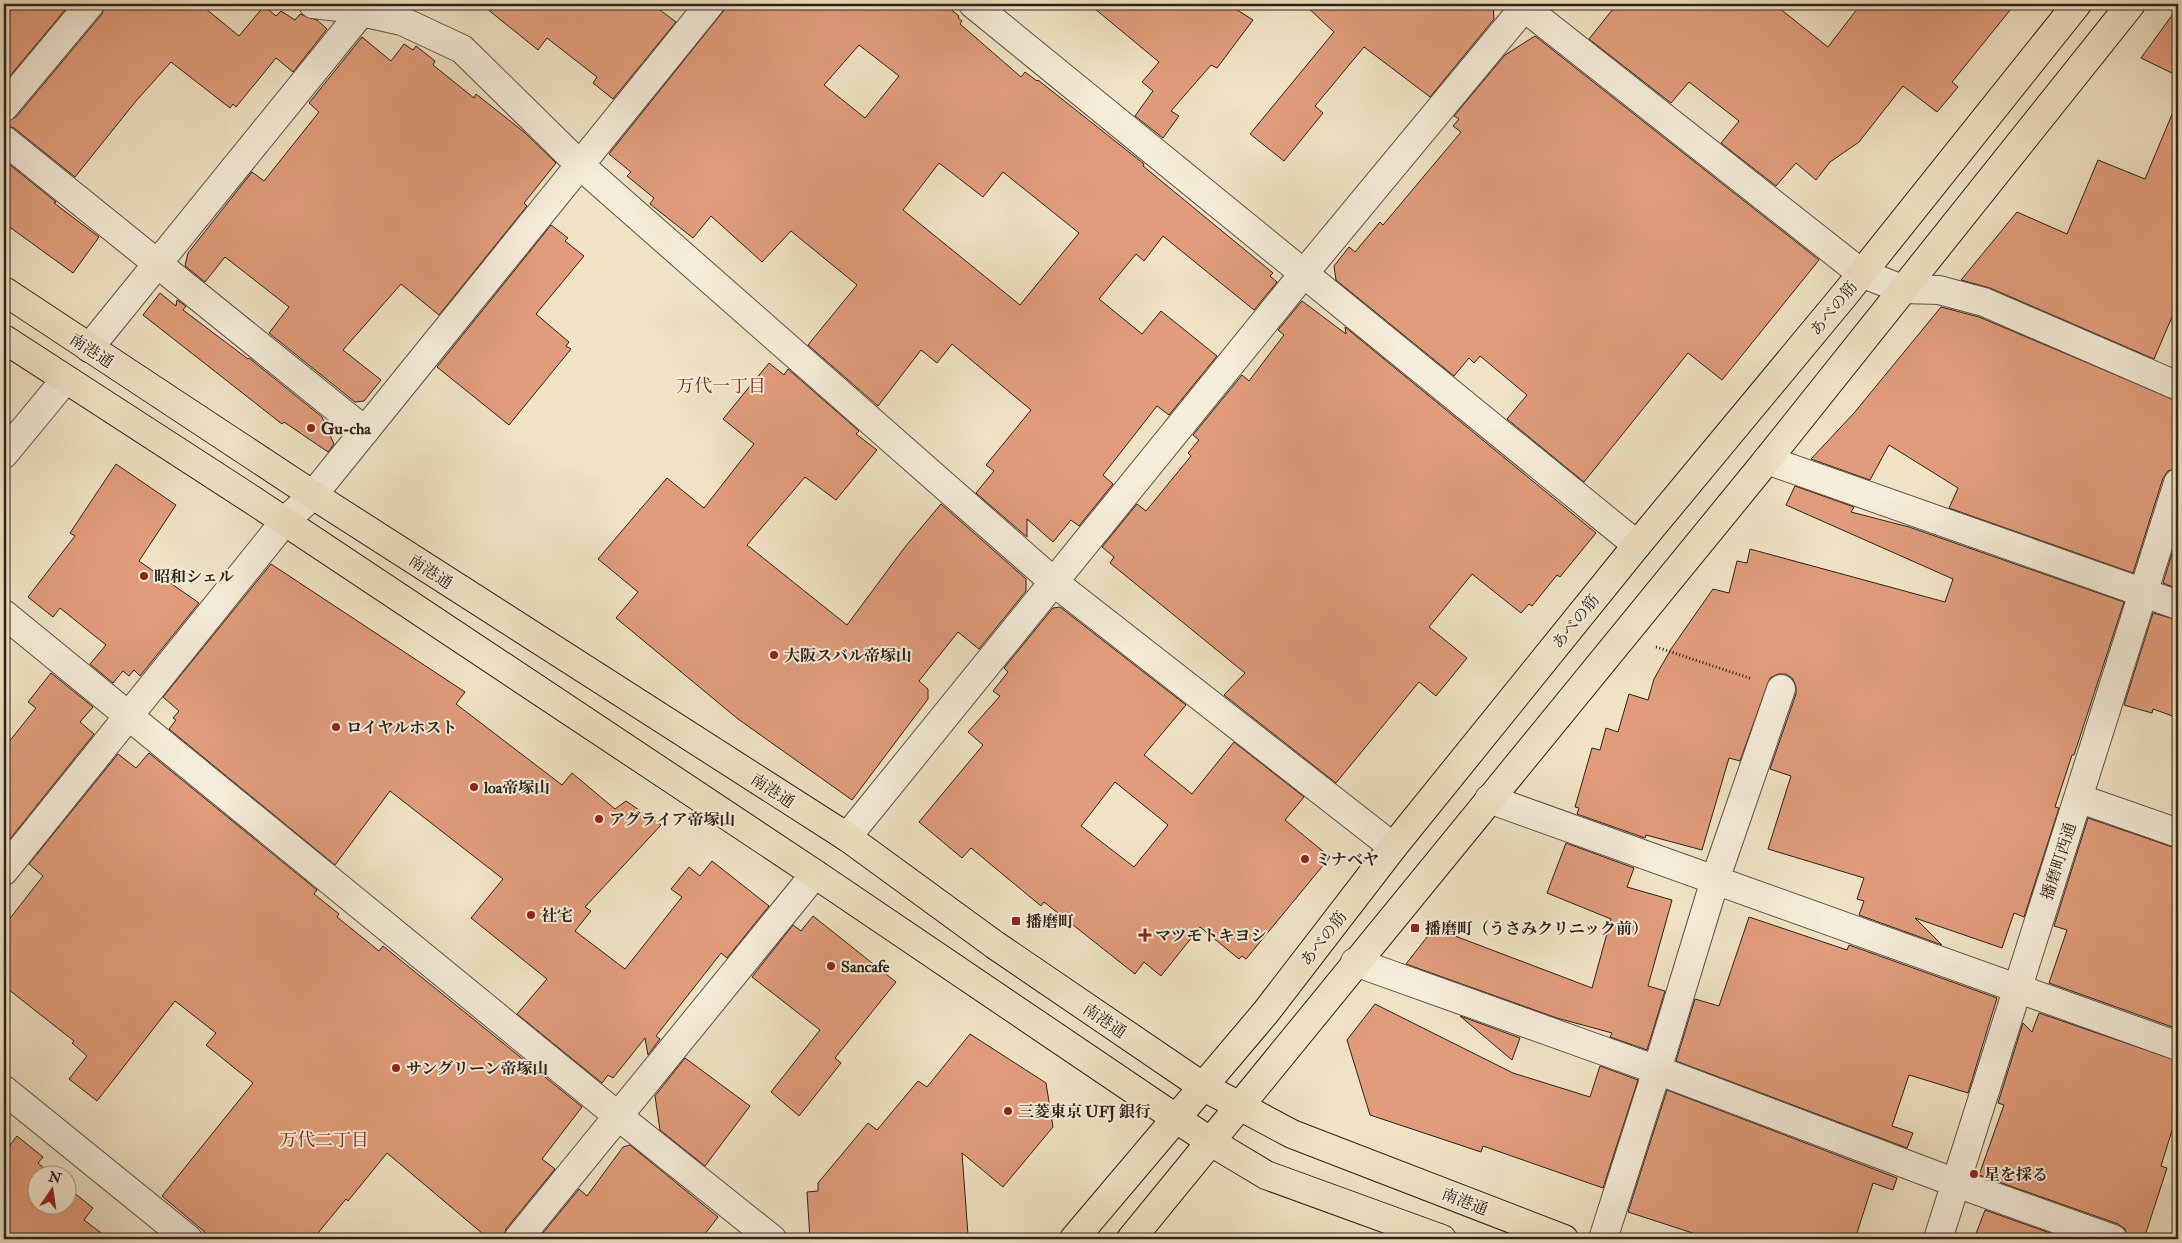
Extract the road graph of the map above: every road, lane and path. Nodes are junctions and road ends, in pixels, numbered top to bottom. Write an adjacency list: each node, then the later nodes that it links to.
1 (90, 4): 9 (street)
2 (313, 4): 8 (street)
3 (710, 4): 11 (street)
4 (973, 4): 13 (street)
5 (2076, 4): 14 (main road, あべの筋)
6 (2131, 4): 15 (main road)
7 (1524, 5): 13 (street); 14 (street)
8 (365, 8): 11 (street); 12 (street)
9 (4, 107)
10 (4, 140): 12 (street)
11 (581, 166): 21 (street); 28 (street)
12 (157, 265): 18 (street); 21 (street)
13 (1305, 272): 27 (street); 28 (street)
14 (1861, 273): 15 (street); 27 (main road, あべの筋)
15 (1902, 288): 20 (street); 23 (main road)
16 (4, 291): 18 (main road, 南港通)
17 (4, 339): 19 (main road)
18 (89, 348): 25 (main road, 南港通)
19 (65, 380): 22 (street); 26 (main road)
20 (2178, 386)
21 (365, 431): 25 (street)
22 (4, 454)
23 (1766, 460): 29 (street); 32 (main road)
24 (2178, 483): 29 (street, 播磨町西通)
25 (313, 495): 26 (street); 38 (main road, 南港通)
26 (285, 522): 34 (street); 41 (main road)
27 (1637, 545): 39 (main road, あべの筋)
28 (1055, 583): 38 (street); 39 (street)
29 (2143, 593): 30 (street); 35 (street, 播磨町西通)
30 (2178, 605)
31 (4, 614): 34 (street)
32 (1622, 636): 33 (path); 36 (main road)
33 (1781, 689): 42 (street)
34 (127, 715): 40 (street); 50 (street)
35 (2078, 798): 37 (street); 44 (street, 播磨町西通)
36 (1489, 799): 42 (street); 43 (main road)
37 (2178, 833)
38 (847, 837): 47 (main road, 南港通)
39 (1393, 847): 47 (main road, あべの筋)
40 (4, 871)
41 (815, 874): 50 (street); 51 (main road)
42 (1715, 880): 44 (street); 46 (street)
43 (1355, 962): 46 (street); 49 (main road)
44 (2018, 989): 45 (street); 53 (street, 播磨町西通)
45 (2178, 1046)
46 (1658, 1070): 53 (street); 61 (street)
47 (1202, 1086): 49 (main road, 南港通); 51 (main road, あべの筋)
48 (4, 1090): 54 (street)
49 (1240, 1108): 52 (main road); 60 (main road, 南港通)
50 (618, 1116): 55 (street); 56 (street)
51 (1176, 1117): 52 (main road); 57 (main road, あべの筋)
52 (1211, 1142): 58 (main road); 59 (main road)
53 (1956, 1183): 62 (street, 播磨町西通); 63 (street)
54 (188, 1239)
55 (518, 1239)
56 (772, 1239)
57 (1074, 1239)
58 (1131, 1239)
59 (1442, 1239)
60 (1564, 1239)
61 (1603, 1239)
62 (1938, 1239)
63 (2113, 1239)

